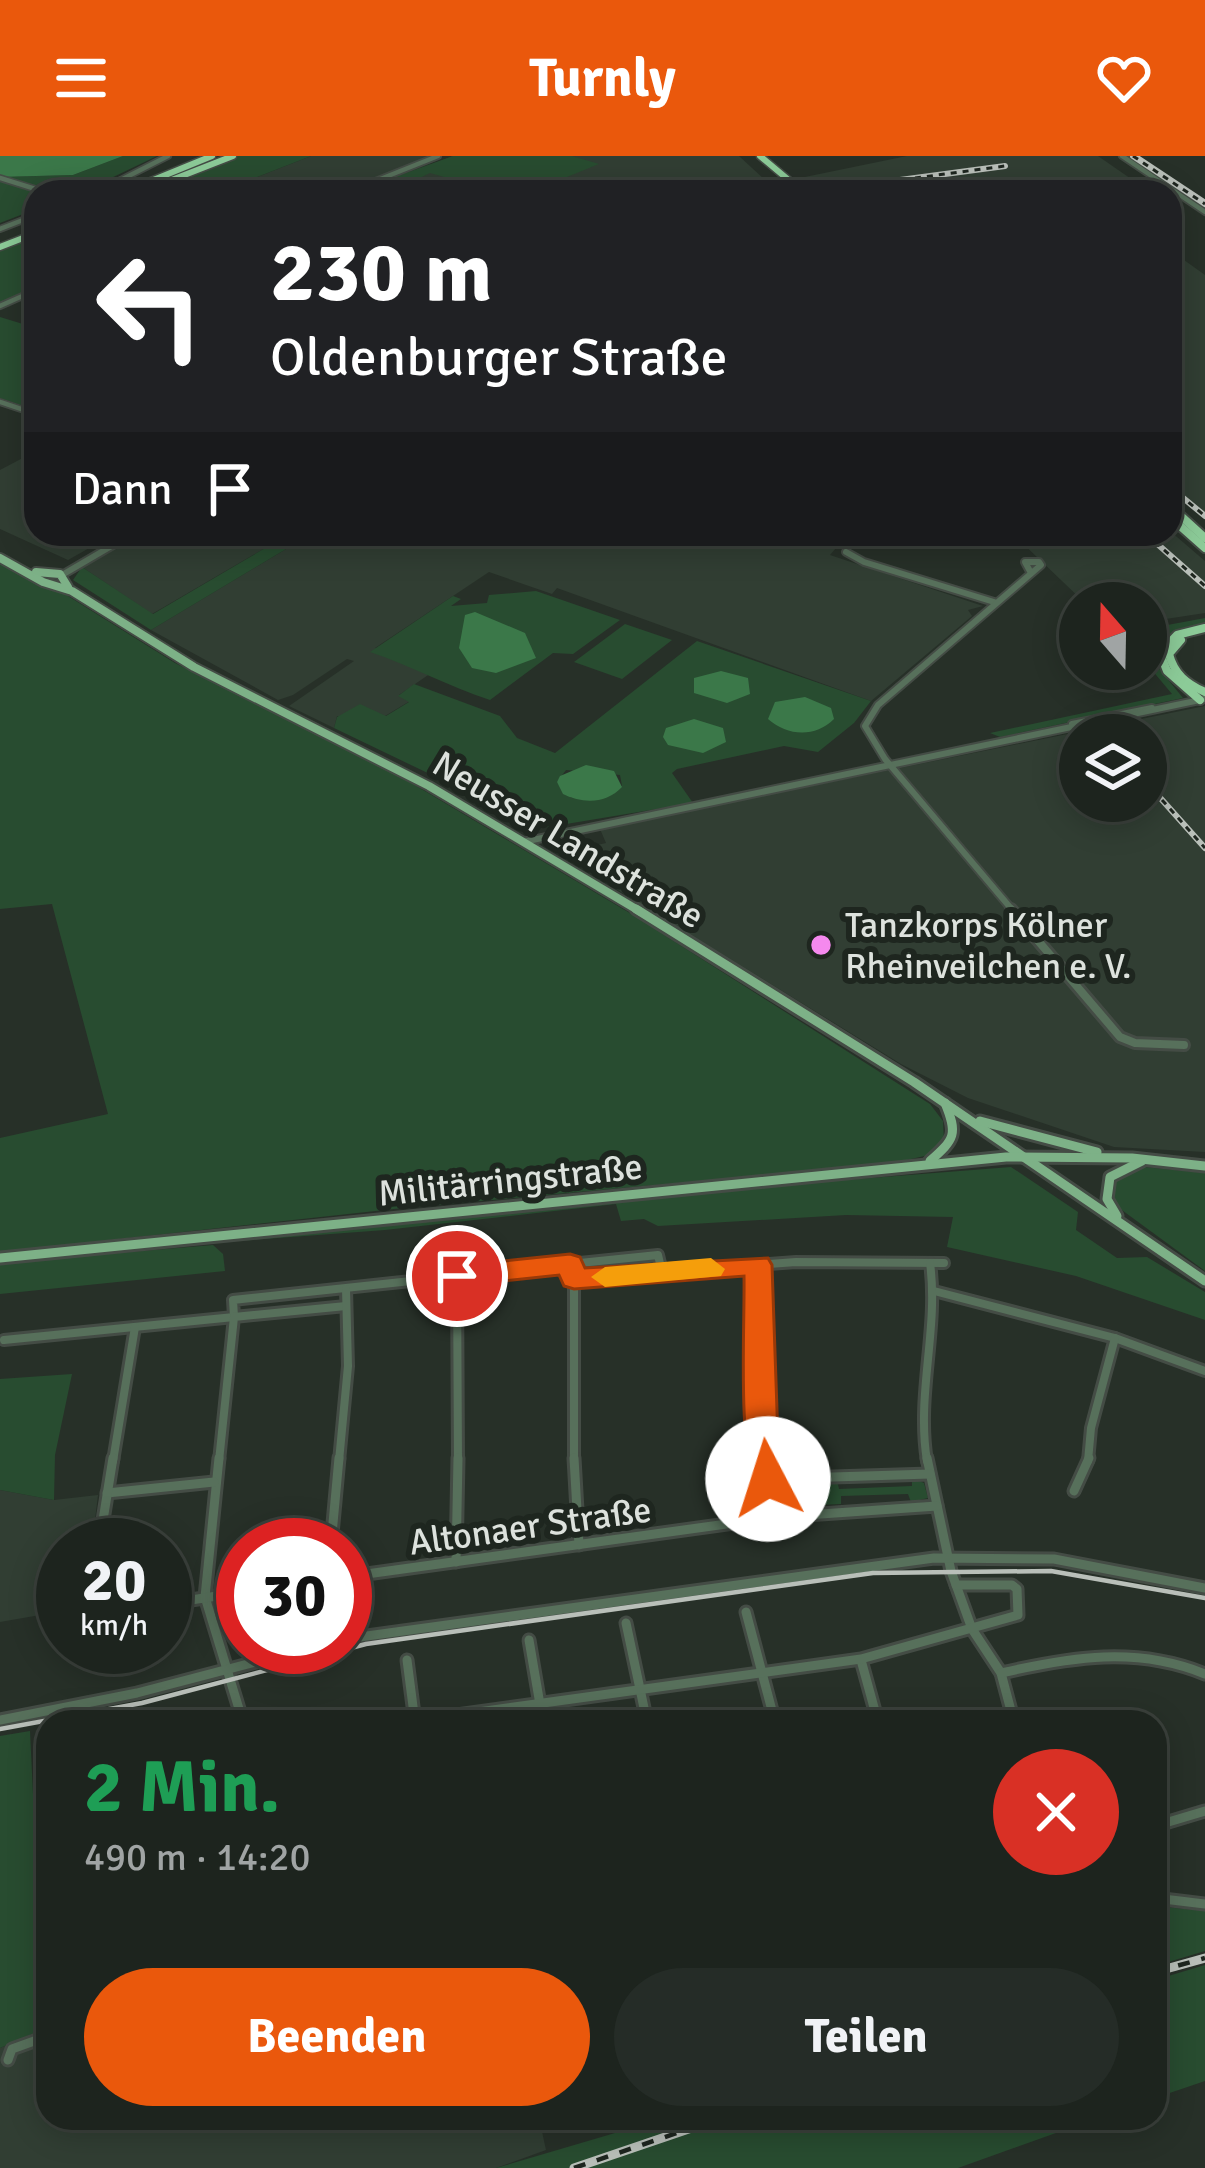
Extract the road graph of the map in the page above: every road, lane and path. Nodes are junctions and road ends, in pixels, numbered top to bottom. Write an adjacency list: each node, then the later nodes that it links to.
1 (168, 156): 7 (street)
2 (212, 156): 8 (highway)
3 (230, 156): 9 (highway)
4 (438, 156): 10 (street)
5 (756, 156): 11 (highway)
6 (1122, 156): 12 (street)
7 (121, 180)
8 (153, 180)
9 (171, 180)
10 (378, 180)
11 (785, 180)
12 (1158, 180)
13 (1182, 517): 15 (highway)
14 (1182, 528): 17 (highway)
15 (1205, 538)
16 (110, 546): 21 (street)
17 (1205, 548)
18 (846, 552): 22 (street)
19 (0, 558): 21 (main road, Neusser Landstraße)
20 (1031, 573): 22 (street)
21 (54, 577): 26 (main road, Neusser Landstraße)
22 (996, 602): 25 (street)
23 (1205, 630): 24 (highway); 24 (highway)
24 (1204, 697): 25 (street)
25 (891, 765): 27 (street); 30 (street)
26 (512, 836): 27 (street); 28 (main road, Neusser Landstraße)
27 (545, 836): 28 (street); 29 (street)
28 (524, 842): 29 (main road, Neusser Landstraße)
29 (541, 852): 31 (main road, Neusser Landstraße)
30 (1184, 1045)
31 (945, 1103): 32 (main road, Neusser Landstraße); 36 (main road)
32 (964, 1115): 33 (main road, Neusser Landstraße); 34 (main road)
33 (1026, 1156): 34 (main road, Militärringstraße); 36 (main road, Militärringstraße); 38 (main road, Neusser Landstraße)
34 (1132, 1158): 35 (main road)
35 (1148, 1159): 37 (main road); 38 (main road)
36 (925, 1164): 39 (main road, Militärringstraße)
37 (1205, 1166)
38 (1120, 1220): 47 (main road, Neusser Landstraße)
39 (0, 1258)
40 (930, 1263): 41 (street); 43 (street); 49 (street)
41 (944, 1263)
42 (570, 1264): 44 (street); 45 (street); 46 (street)
43 (758, 1265): 44 (street); 57 (street)
44 (662, 1272): 46 (street)
45 (457, 1276): 48 (street); 67 (street)
46 (574, 1279): 65 (street)
47 (1205, 1281)
48 (346, 1288): 50 (street); 51 (street)
49 (934, 1291): 53 (street); 56 (street)
50 (346, 1306): 51 (street); 64 (street)
51 (234, 1317): 52 (street); 58 (street)
52 (135, 1327): 54 (street); 60 (street)
53 (1115, 1338): 55 (street); 59 (street)
54 (4, 1340)
55 (1205, 1371)
56 (930, 1474): 57 (street); 61 (street)
57 (768, 1479): 62 (street)
58 (214, 1482): 60 (street); 72 (street)
59 (1074, 1491)
60 (106, 1493): 63 (street)
61 (937, 1506): 62 (street, Altonaer Straße); 66 (street)
62 (777, 1517): 65 (street, Altonaer Straße)
63 (103, 1518)
64 (334, 1518)
65 (579, 1545): 67 (street, Altonaer Straße)
66 (949, 1557): 69 (street); 70 (street); 78 (street)
67 (456, 1562): 68 (street, Altonaer Straße)
68 (372, 1573)
69 (956, 1585): 76 (street); 76 (street)
70 (1205, 1588)
71 (216, 1596): 72 (street)
72 (205, 1598): 73 (street); 77 (street)
73 (192, 1600)
74 (746, 1612): 85 (street)
75 (626, 1623): 87 (street)
76 (972, 1629): 81 (street); 83 (street)
77 (216, 1634)
78 (372, 1636)
79 (529, 1640): 88 (street)
80 (407, 1660): 91 (street)
81 (861, 1660): 85 (street); 96 (street)
82 (216, 1672): 89 (street)
83 (1001, 1673): 86 (street); 97 (street)
84 (228, 1674): 90 (street)
85 (762, 1674): 87 (street); 95 (street)
86 (1205, 1674)
87 (640, 1690): 88 (street); 94 (street)
88 (540, 1703): 92 (street); 93 (street)
89 (48, 1710)
90 (239, 1710)
91 (411, 1710)
92 (493, 1710)
93 (541, 1710)
94 (644, 1710)
95 (772, 1710)
96 (875, 1710)
97 (1011, 1710)
98 (36, 1712): 99 (street)
99 (0, 1720)
100 (1205, 1810): 101 (street)
101 (1167, 1822)
102 (1167, 1899): 103 (street)
103 (1205, 1904)
104 (36, 2040): 105 (street)
105 (8, 2060)

